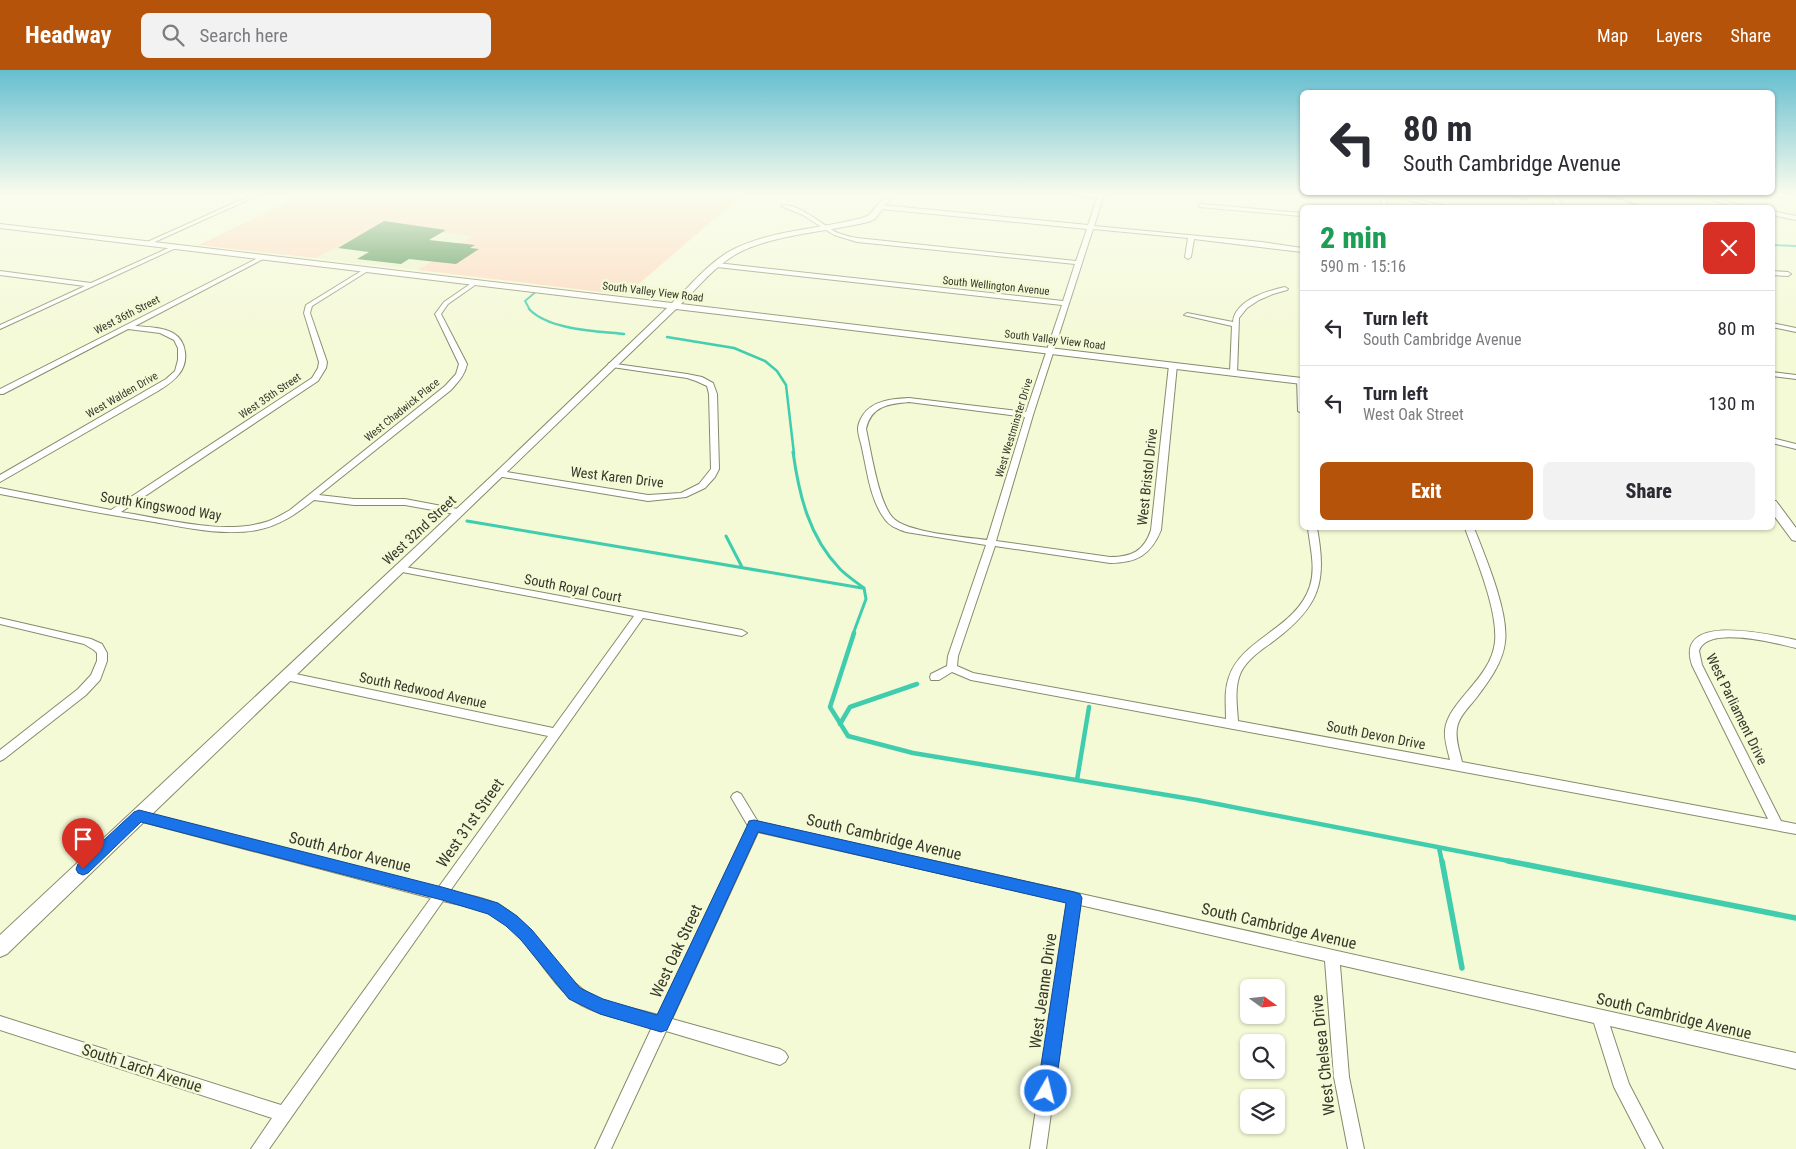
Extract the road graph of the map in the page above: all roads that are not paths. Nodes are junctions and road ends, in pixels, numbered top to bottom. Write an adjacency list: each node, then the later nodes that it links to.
1 (164, 245): 7 (street, South Valley View Road)
2 (756, 245): 12 (street, West 32nd Street)
3 (910, 245): 11 (street)
4 (1085, 245): 11 (street, West Westminster Drive)
5 (1190, 245): 9 (street)
6 (1271, 245): 8 (street)
7 (175, 247): 10 (street, South Valley View Road); 18 (street)
8 (1300, 250)
9 (1188, 256)
10 (264, 257): 13 (street, South Valley View Road); 26 (street, West 36th Street)
11 (1079, 262): 20 (street, West Westminster Drive)
12 (717, 265): 20 (street, South Wellington Avenue); 21 (street, West 32nd Street)
13 (368, 269): 17 (street, South Valley View Road); 45 (street, West 35th Street)
14 (0, 273): 18 (street)
15 (1775, 273): 16 (street)
16 (1788, 274)
17 (476, 282): 21 (street, South Valley View Road); 42 (street, West Chadwick Place)
18 (92, 285): 25 (street)
19 (1285, 289): 23 (street)
20 (1065, 303): 28 (street, West Westminster Drive)
21 (673, 306): 28 (street, South Valley View Road); 30 (street, West 32nd Street)
22 (1187, 315): 23 (street)
23 (1235, 324): 31 (street)
24 (1775, 326): 27 (street)
25 (0, 327)
26 (127, 327): 35 (street, West 36th Street); 40 (street, West Walden Drive)
27 (1796, 330)
28 (1050, 351): 29 (street, South Valley View Road); 36 (street, West Westminster Drive)
29 (1173, 365): 31 (street, South Valley View Road); 49 (street, West Bristol Drive)
30 (612, 366): 39 (street, West 32nd Street); 39 (street, West Karen Drive)
31 (1234, 372): 34 (street, South Valley View Road)
32 (1775, 374): 33 (street)
33 (1796, 377)
34 (1300, 381)
35 (0, 392)
36 (1029, 415): 49 (street, West Westminster Drive); 49 (street, West Bristol Drive)
37 (1775, 441): 38 (street)
38 (1796, 447)
39 (500, 474): 44 (street, West 32nd Street)
40 (0, 478)
41 (0, 491): 45 (street, South Kingswood Way)
42 (311, 497): 44 (street); 45 (street, South Kingswood Way)
43 (1775, 508): 48 (street)
44 (460, 512): 50 (street, West 32nd Street)
45 (114, 514)
46 (1313, 530): 58 (street)
47 (1471, 530): 61 (street)
48 (1796, 537)
49 (991, 543): 55 (street, West Westminster Drive)
50 (400, 569): 51 (street, South Royal Court); 56 (street, West 32nd Street)
51 (640, 615): 53 (street, South Royal Court); 59 (street, West 31st Street)
52 (0, 620): 60 (street)
53 (742, 633)
54 (1796, 644): 64 (street, West Parliament Drive)
55 (952, 668): 57 (street); 58 (street, South Devon Drive)
56 (286, 676): 59 (street, South Redwood Avenue); 63 (street, West 32nd Street)
57 (935, 677)
58 (1232, 723): 61 (street, South Devon Drive)
59 (555, 733): 67 (street, West 31st Street)
60 (0, 756)
61 (1457, 765): 64 (street, South Devon Drive)
62 (737, 797): 65 (street)
63 (139, 816): 67 (street, South Arbor Avenue); 69 (street, West 32nd Street)
64 (1777, 825): 66 (street, South Devon Drive)
65 (754, 826): 68 (street, South Cambridge Avenue); 73 (street, West Oak Street)
66 (1796, 829)
67 (442, 894): 73 (street, South Arbor Avenue); 76 (street, West 31st Street)
68 (1074, 898): 70 (street, South Cambridge Avenue); 79 (street, West Jeanne Drive)
69 (0, 948)
70 (1332, 956): 71 (street, South Cambridge Avenue); 80 (street, West Chelsea Drive)
71 (1600, 1017): 75 (street, South Cambridge Avenue); 81 (street)
72 (0, 1023): 76 (street, South Larch Avenue)
73 (661, 1024): 74 (street, South Arbor Avenue); 78 (street, West Oak Street)
74 (780, 1057)
75 (1796, 1061)
76 (284, 1114): 77 (street, West 31st Street)
77 (259, 1149)
78 (603, 1149)
79 (1038, 1149)
80 (1356, 1149)
81 (1655, 1149)

